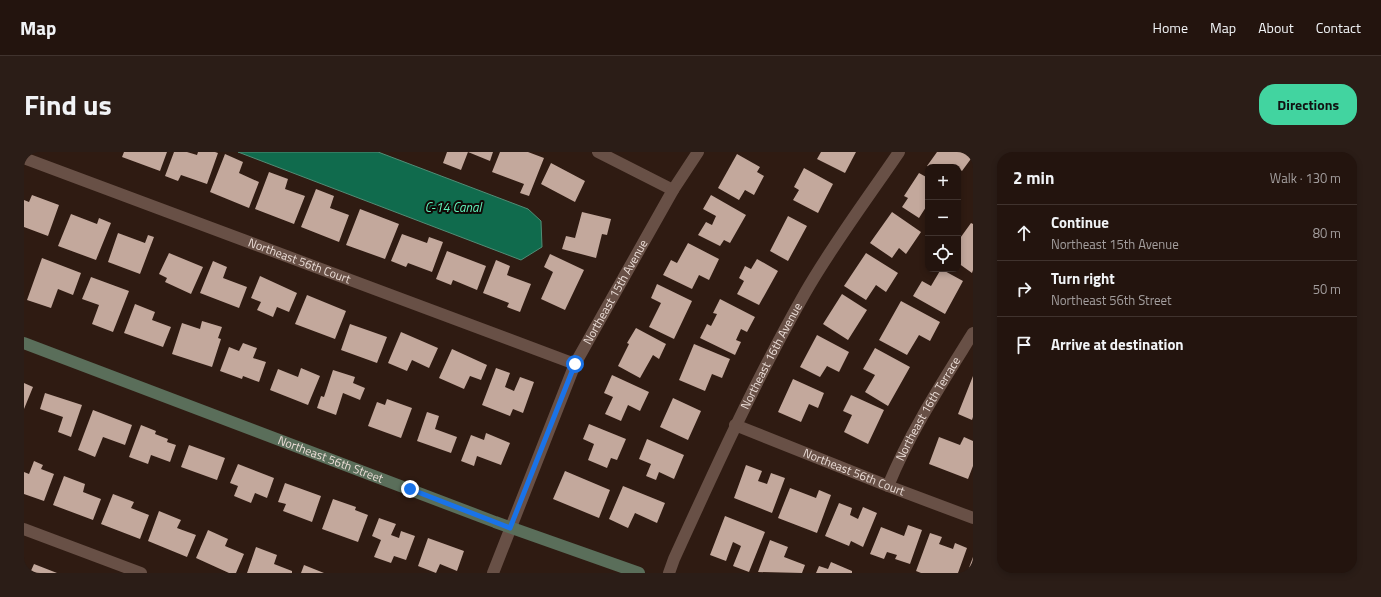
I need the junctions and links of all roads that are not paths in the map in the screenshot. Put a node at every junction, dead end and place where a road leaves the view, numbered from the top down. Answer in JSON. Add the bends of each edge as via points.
{"nodes":[{"id":1,"x":598,"y":152,"type":"edge"},
{"id":2,"x":698,"y":152,"type":"edge"},
{"id":3,"x":899,"y":152,"type":"edge"},
{"id":4,"x":24,"y":158,"type":"edge"},
{"id":5,"x":673,"y":190,"type":"junction"},
{"id":6,"x":972,"y":338,"type":"edge"},
{"id":7,"x":24,"y":344,"type":"edge"},
{"id":8,"x":575,"y":364,"type":"junction"},
{"id":9,"x":735,"y":425,"type":"junction"},
{"id":10,"x":888,"y":486,"type":"junction"},
{"id":11,"x":973,"y":518,"type":"edge"},
{"id":12,"x":510,"y":528,"type":"junction"},
{"id":13,"x":24,"y":529,"type":"edge"},
{"id":14,"x":141,"y":573,"type":"edge"},
{"id":15,"x":493,"y":573,"type":"edge"},
{"id":16,"x":639,"y":573,"type":"edge"},
{"id":17,"x":669,"y":573,"type":"edge"}],
"edges":[{"from":1,"to":5,"type":"street"},
{"from":2,"to":5,"type":"street","name":"Northeast 15th Avenue"},
{"from":3,"to":9,"type":"street","name":"Northeast 16th Avenue","via":[[805,293]]},
{"from":4,"to":8,"type":"street","name":"Northeast 56th Court"},
{"from":5,"to":8,"type":"street","name":"Northeast 15th Avenue"},
{"from":6,"to":10,"type":"street","name":"Northeast 16th Terrace","via":[[924,413]]},
{"from":7,"to":12,"type":"street","name":"Northeast 56th Street"},
{"from":8,"to":12,"type":"street","name":"Northeast 15th Avenue"},
{"from":9,"to":10,"type":"street","name":"Northeast 56th Court"},
{"from":9,"to":17,"type":"street","name":"Northeast 16th Avenue"},
{"from":10,"to":11,"type":"street","name":"Northeast 56th Court"},
{"from":12,"to":15,"type":"street","name":"Northeast 15th Avenue"},
{"from":12,"to":16,"type":"street","name":"Northeast 56th Street"},
{"from":13,"to":14,"type":"street"}]}
